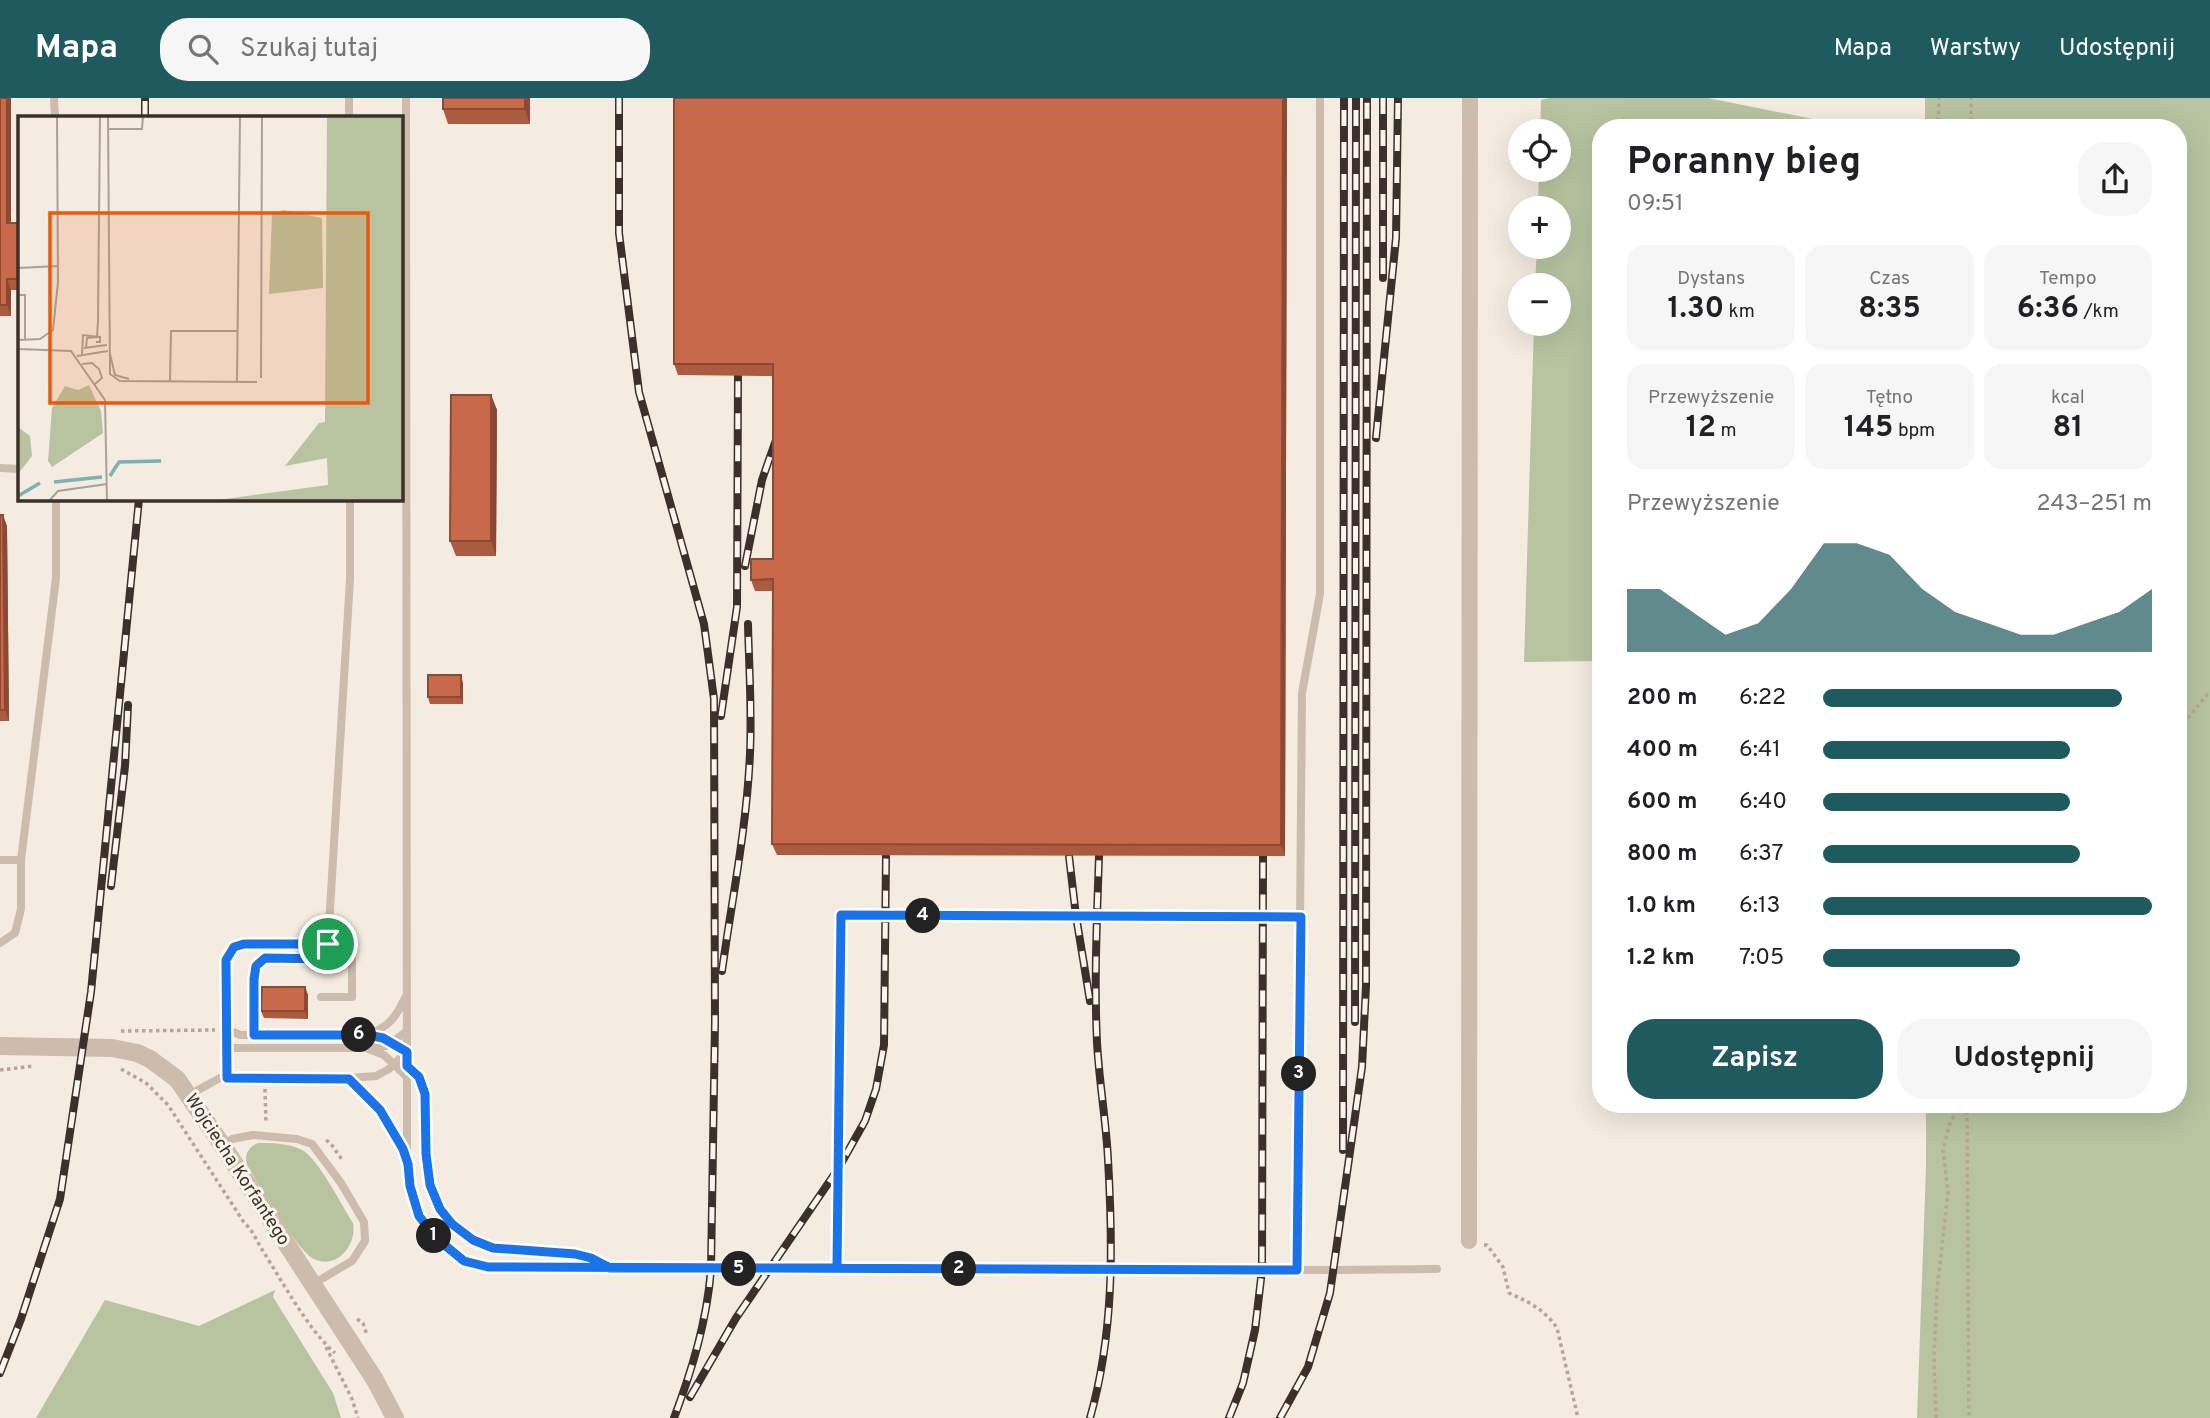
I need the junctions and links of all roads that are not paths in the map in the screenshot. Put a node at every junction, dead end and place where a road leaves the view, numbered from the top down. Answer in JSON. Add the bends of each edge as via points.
{"nodes":[{"id":1,"x":54,"y":98,"type":"edge"},
{"id":2,"x":349,"y":98,"type":"edge"},
{"id":3,"x":406,"y":98,"type":"edge"},
{"id":4,"x":1320,"y":98,"type":"edge"},
{"id":5,"x":1470,"y":98,"type":"edge"},
{"id":6,"x":55,"y":116,"type":"edge"},
{"id":7,"x":349,"y":116,"type":"edge"},
{"id":8,"x":0,"y":468,"type":"edge"},
{"id":9,"x":18,"y":469,"type":"edge"},
{"id":10,"x":56,"y":500,"type":"edge"},
{"id":11,"x":350,"y":500,"type":"edge"},
{"id":12,"x":0,"y":860,"type":"edge"},
{"id":13,"x":21,"y":860,"type":"junction"},
{"id":14,"x":1301,"y":917,"type":"junction"},
{"id":15,"x":0,"y":943,"type":"edge"},
{"id":16,"x":328,"y":944,"type":"junction"},
{"id":17,"x":406,"y":995,"type":"junction"},
{"id":18,"x":321,"y":997,"type":"dead end"},
{"id":19,"x":227,"y":1030,"type":"junction"},
{"id":20,"x":406,"y":1032,"type":"junction"},
{"id":21,"x":254,"y":1035,"type":"junction"},
{"id":22,"x":368,"y":1035,"type":"junction"},
{"id":23,"x":391,"y":1042,"type":"junction"},
{"id":24,"x":0,"y":1046,"type":"edge"},
{"id":25,"x":226,"y":1048,"type":"junction"},
{"id":26,"x":366,"y":1048,"type":"junction"},
{"id":27,"x":407,"y":1052,"type":"junction"},
{"id":28,"x":394,"y":1064,"type":"junction"},
{"id":29,"x":407,"y":1066,"type":"junction"},
{"id":30,"x":407,"y":1076,"type":"junction"},
{"id":31,"x":227,"y":1078,"type":"junction"},
{"id":32,"x":349,"y":1079,"type":"junction"},
{"id":33,"x":189,"y":1094,"type":"junction"},
{"id":34,"x":223,"y":1146,"type":"junction"},
{"id":35,"x":408,"y":1164,"type":"junction"},
{"id":36,"x":1469,"y":1241,"type":"road end"},
{"id":37,"x":610,"y":1268,"type":"junction"},
{"id":38,"x":837,"y":1268,"type":"junction"},
{"id":39,"x":1437,"y":1269,"type":"dead end"},
{"id":40,"x":1297,"y":1270,"type":"junction"},
{"id":41,"x":313,"y":1284,"type":"junction"},
{"id":42,"x":395,"y":1418,"type":"edge"}],
"edges":[{"from":1,"to":6,"type":"lane"},
{"from":2,"to":7,"type":"lane"},
{"from":3,"to":17,"type":"lane"},
{"from":4,"to":14,"type":"lane","via":[[1320,594],[1302,693]]},
{"from":5,"to":36,"type":"street"},
{"from":8,"to":9,"type":"lane"},
{"from":10,"to":13,"type":"lane","via":[[56,578]]},
{"from":11,"to":16,"type":"lane","via":[[350,579]]},
{"from":12,"to":13,"type":"lane"},
{"from":13,"to":15,"type":"lane","via":[[21,909],[15,933]]},
{"from":14,"to":38,"type":"lane","via":[[841,915]]},
{"from":14,"to":40,"type":"lane"},
{"from":16,"to":18,"type":"lane","via":[[352,958],[352,997]]},
{"from":16,"to":19,"type":"lane","via":[[234,947],[226,960]]},
{"from":16,"to":21,"type":"lane","via":[[327,959],[265,958],[256,966]]},
{"from":17,"to":20,"type":"lane"},
{"from":17,"to":22,"type":"lane","via":[[385,1027]]},
{"from":19,"to":21,"type":"lane"},
{"from":19,"to":25,"type":"lane"},
{"from":20,"to":23,"type":"lane"},
{"from":20,"to":27,"type":"lane"},
{"from":21,"to":22,"type":"lane"},
{"from":22,"to":23,"type":"lane"},
{"from":23,"to":26,"type":"lane"},
{"from":23,"to":27,"type":"lane"},
{"from":24,"to":33,"type":"street","name":"Wojciecha Korfantego","via":[[111,1048],[137,1053],[162,1066]]},
{"from":25,"to":26,"type":"lane"},
{"from":25,"to":31,"type":"lane"},
{"from":26,"to":28,"type":"lane"},
{"from":27,"to":28,"type":"lane"},
{"from":27,"to":29,"type":"lane"},
{"from":28,"to":30,"type":"lane"},
{"from":28,"to":32,"type":"lane","via":[[376,1076]]},
{"from":29,"to":30,"type":"lane"},
{"from":29,"to":37,"type":"lane","via":[[419,1077],[425,1094],[430,1185],[452,1224],[493,1248],[575,1254]]},
{"from":30,"to":35,"type":"lane"},
{"from":31,"to":32,"type":"lane"},
{"from":31,"to":33,"type":"lane"},
{"from":32,"to":35,"type":"lane","via":[[380,1110]]},
{"from":33,"to":34,"type":"street","name":"Wojciecha Korfantego"},
{"from":34,"to":41,"type":"street","name":"Wojciecha Korfantego"},
{"from":34,"to":41,"type":"lane","via":[[253,1135],[297,1139],[312,1144],[341,1183],[364,1222],[365,1241],[352,1261]]},
{"from":35,"to":37,"type":"lane","via":[[419,1216],[436,1238],[464,1261],[488,1267]]},
{"from":37,"to":38,"type":"lane"},
{"from":38,"to":40,"type":"lane"},
{"from":39,"to":40,"type":"lane"},
{"from":41,"to":42,"type":"street","name":"Wojciecha Korfantego","via":[[384,1393]]}]}
